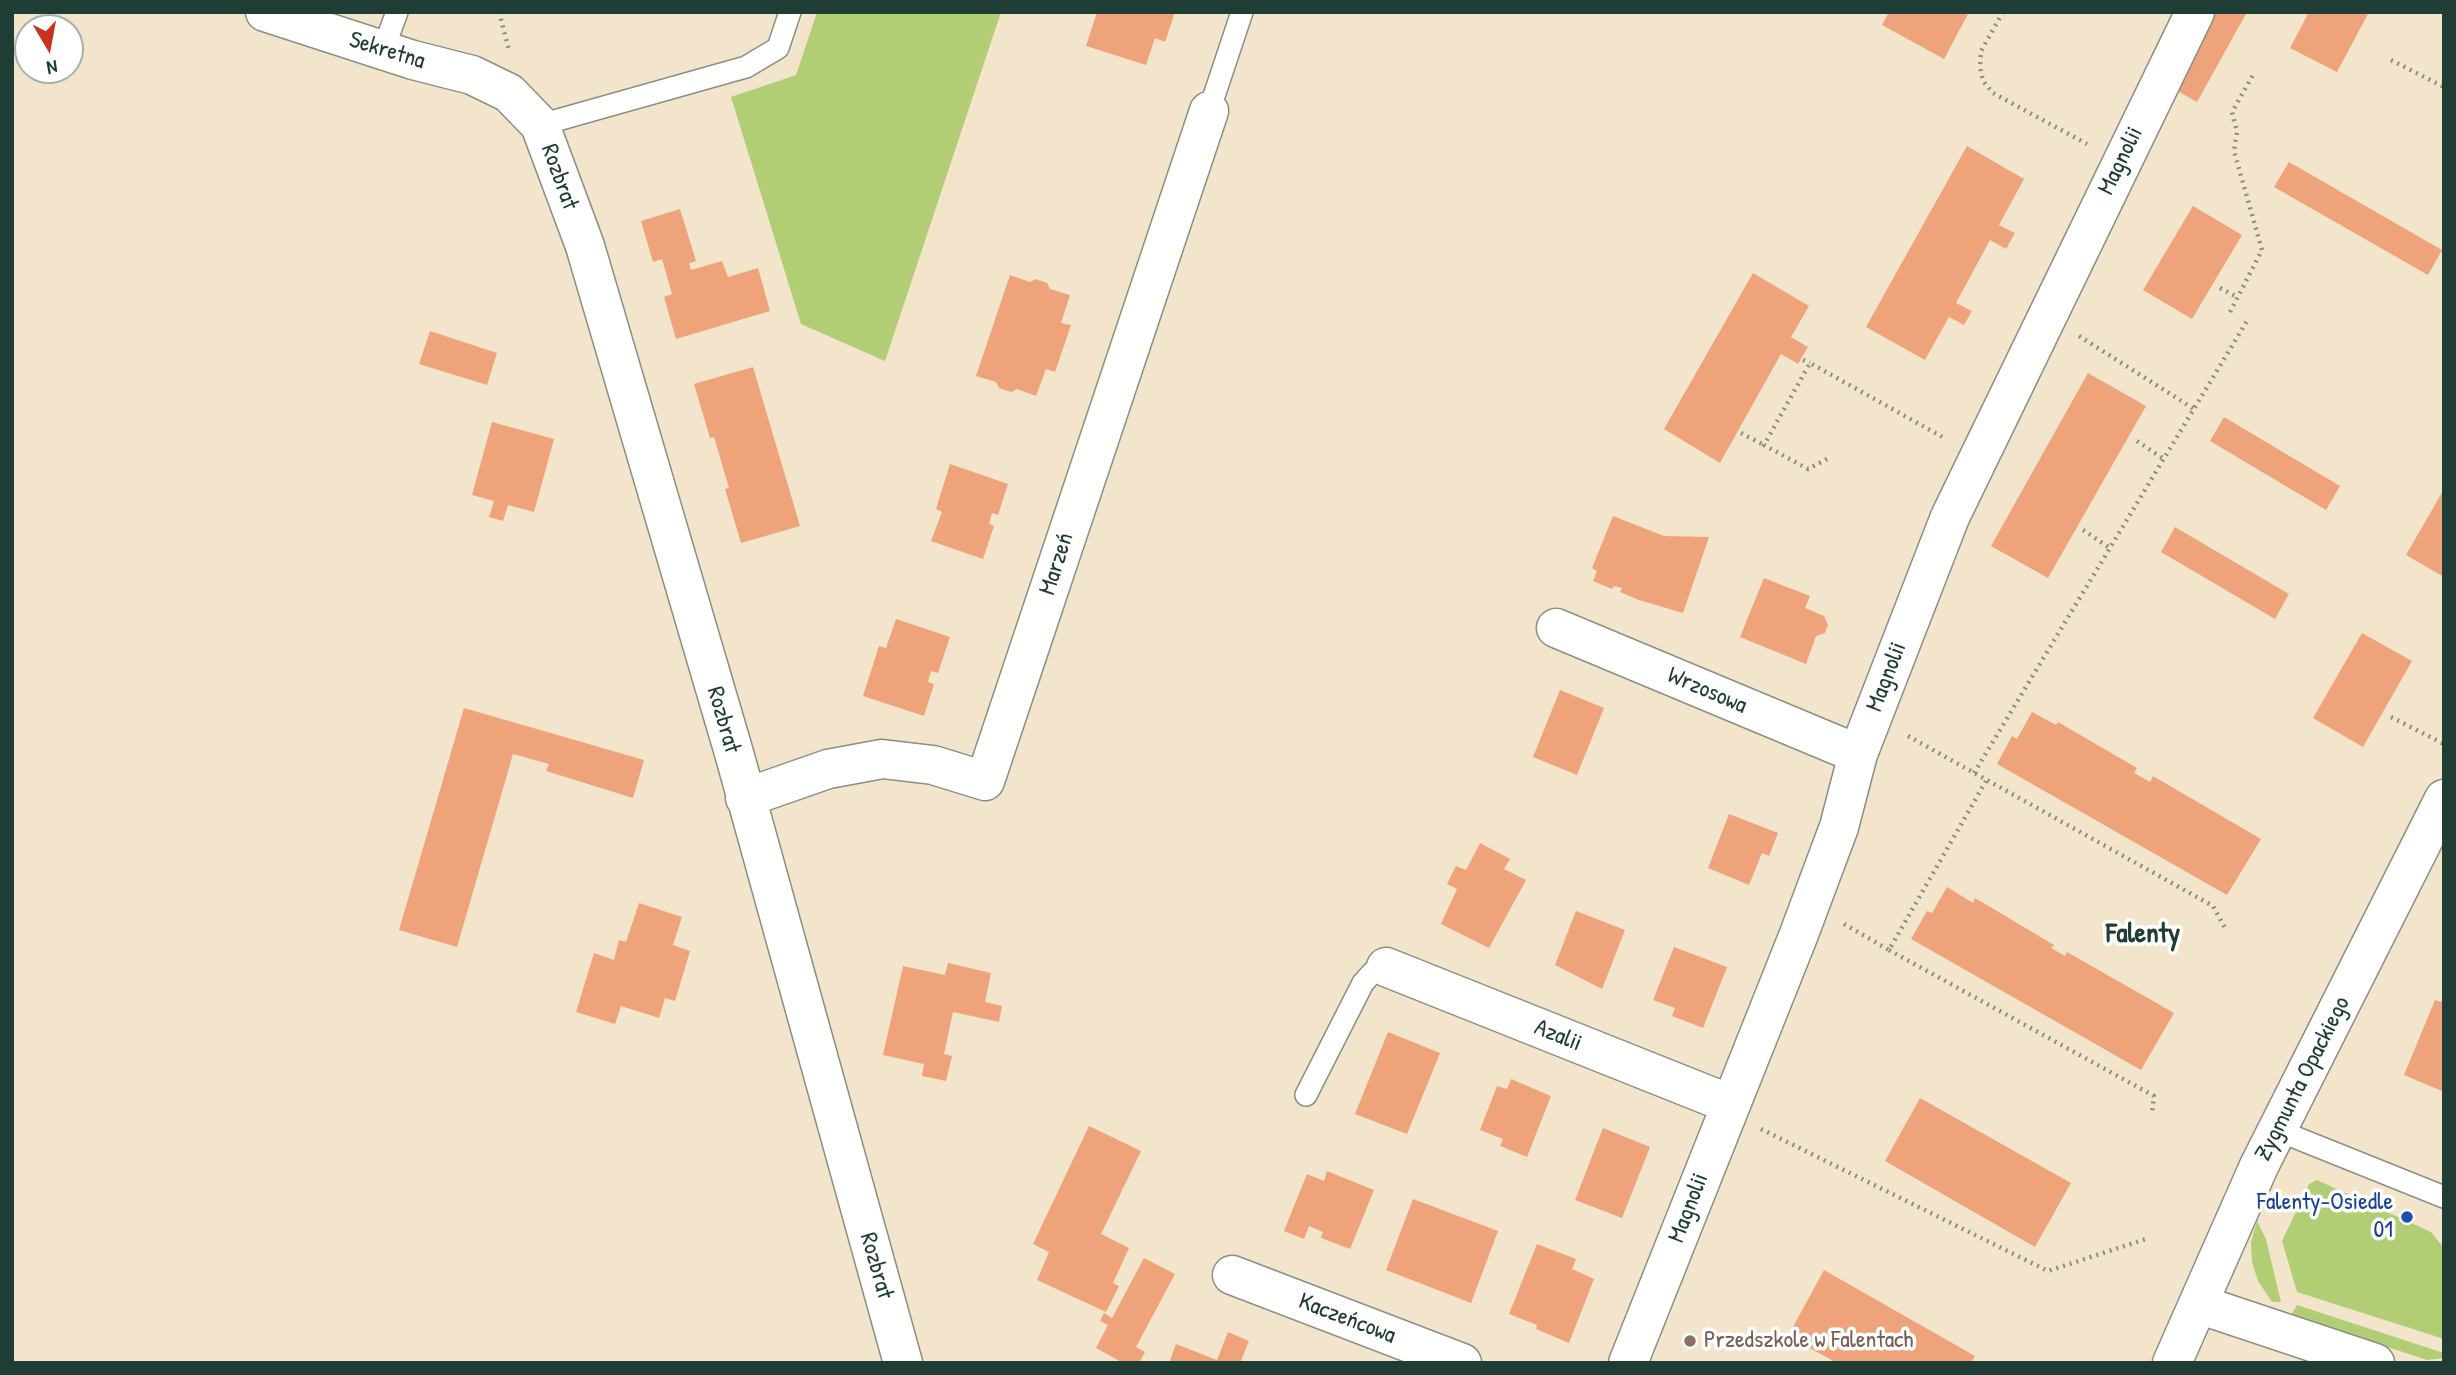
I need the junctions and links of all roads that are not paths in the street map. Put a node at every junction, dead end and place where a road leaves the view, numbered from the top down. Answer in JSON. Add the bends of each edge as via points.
{"nodes":[{"id":1,"x":265,"y":12,"type":"edge"},
{"id":2,"x":397,"y":12,"type":"edge"},
{"id":3,"x":790,"y":12,"type":"edge"},
{"id":4,"x":1242,"y":12,"type":"edge"},
{"id":5,"x":2195,"y":12,"type":"edge"},
{"id":6,"x":383,"y":50,"type":"junction"},
{"id":7,"x":509,"y":93,"type":"joint"},
{"id":8,"x":1209,"y":111,"type":"joint"},
{"id":9,"x":540,"y":125,"type":"junction"},
{"id":10,"x":1556,"y":628,"type":"dead end"},
{"id":11,"x":1858,"y":754,"type":"junction"},
{"id":12,"x":745,"y":799,"type":"junction"},
{"id":13,"x":2444,"y":799,"type":"edge"},
{"id":14,"x":1386,"y":967,"type":"joint"},
{"id":15,"x":1306,"y":1095,"type":"dead end"},
{"id":16,"x":1728,"y":1108,"type":"junction"},
{"id":17,"x":2277,"y":1130,"type":"junction"},
{"id":18,"x":2444,"y":1197,"type":"edge"},
{"id":19,"x":1232,"y":1275,"type":"dead end"},
{"id":20,"x":2198,"y":1304,"type":"junction"},
{"id":21,"x":903,"y":1363,"type":"edge"},
{"id":22,"x":1462,"y":1363,"type":"edge"},
{"id":23,"x":1628,"y":1363,"type":"edge"},
{"id":24,"x":2172,"y":1363,"type":"edge"},
{"id":25,"x":2375,"y":1363,"type":"edge"}],
"edges":[{"from":1,"to":6,"type":"street","name":"Sekretna"},
{"from":2,"to":6,"type":"lane"},
{"from":3,"to":9,"type":"lane","via":[[778,48],[746,66]]},
{"from":4,"to":8,"type":"lane"},
{"from":5,"to":11,"type":"street","name":"Magnolii","via":[[1977,457],[1926,573]]},
{"from":6,"to":7,"type":"street","name":"Sekretna","via":[[472,75]]},
{"from":7,"to":9,"type":"street","name":"Rozbrat"},
{"from":8,"to":12,"type":"street","name":"Marzeń","via":[[985,780],[933,765],[881,759],[828,769]]},
{"from":9,"to":12,"type":"street","name":"Rozbrat","via":[[585,246]]},
{"from":10,"to":11,"type":"street","name":"Wrzosowa"},
{"from":11,"to":16,"type":"street","name":"Magnolii","via":[[1839,827]]},
{"from":12,"to":21,"type":"street","name":"Rozbrat"},
{"from":13,"to":17,"type":"street","name":"Zygmunta Opackiego"},
{"from":14,"to":15,"type":"lane","via":[[1363,983]]},
{"from":14,"to":16,"type":"street","name":"Azalii"},
{"from":16,"to":23,"type":"street","name":"Magnolii"},
{"from":17,"to":18,"type":"lane"},
{"from":17,"to":20,"type":"street","name":"Zygmunta Opackiego"},
{"from":19,"to":22,"type":"street","name":"Kaczeńcowa"},
{"from":20,"to":24,"type":"street","name":"Zygmunta Opackiego"},
{"from":20,"to":25,"type":"street"}]}
